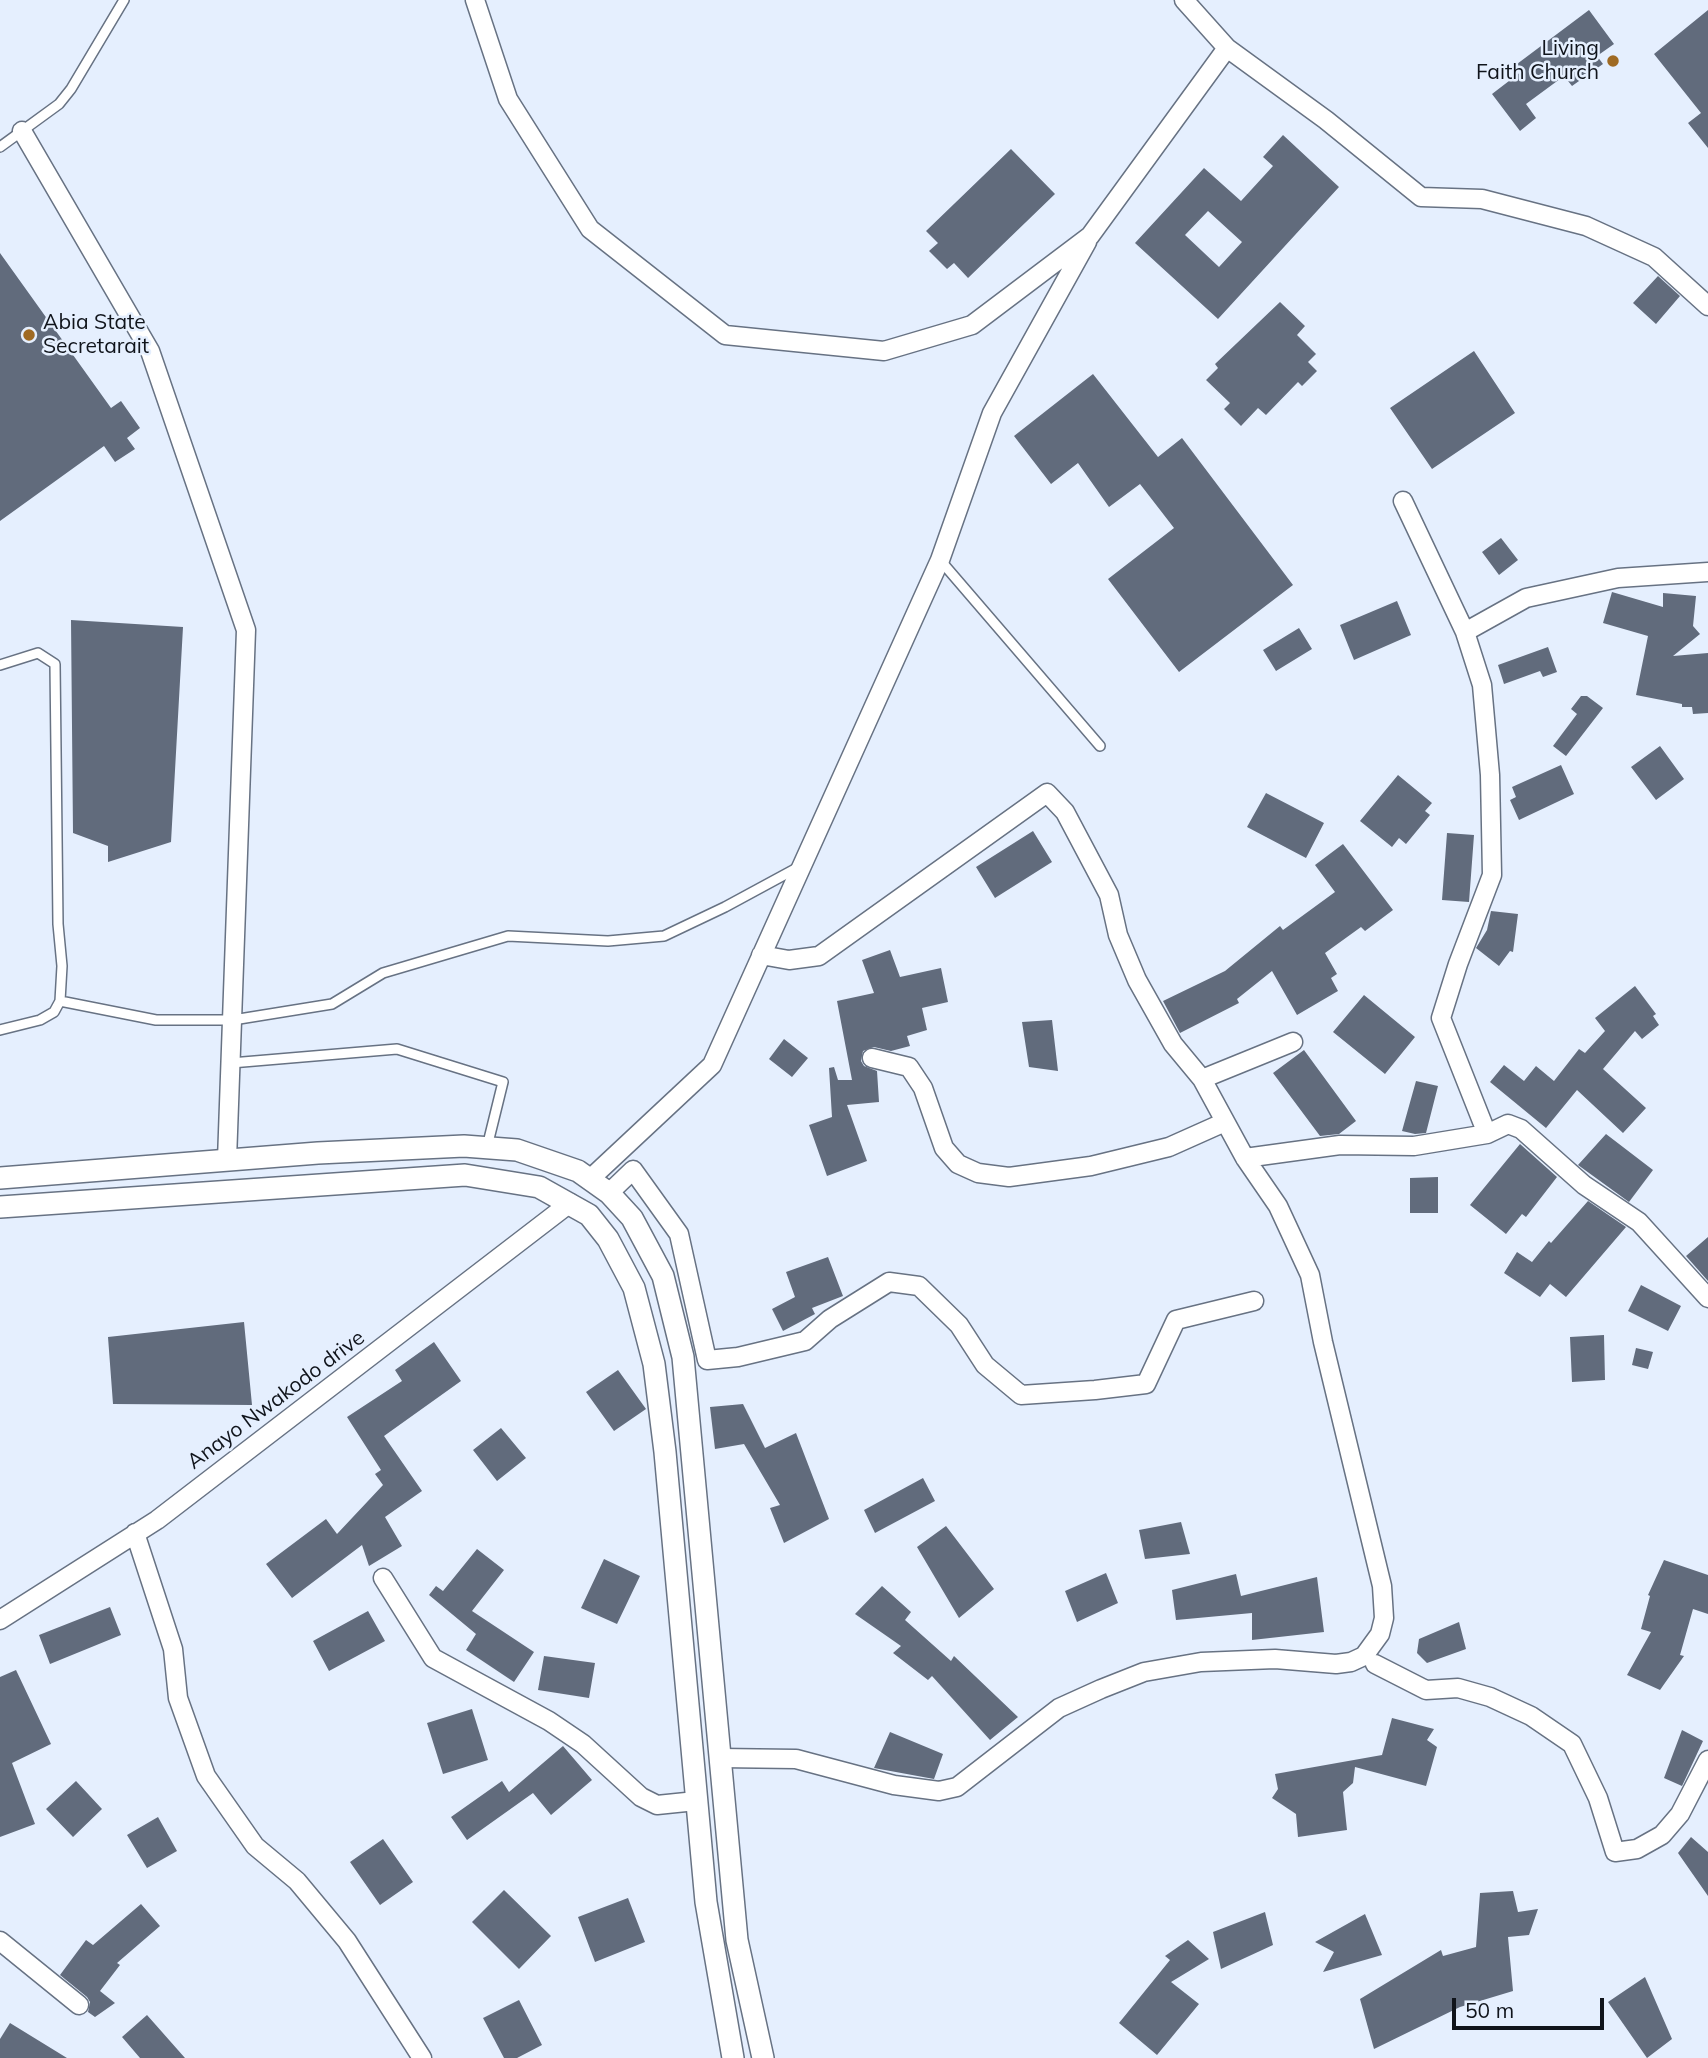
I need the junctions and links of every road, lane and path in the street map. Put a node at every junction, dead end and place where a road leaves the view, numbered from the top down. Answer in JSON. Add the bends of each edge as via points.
{"nodes":[{"id":1,"x":124,"y":0,"type":"edge"},
{"id":2,"x":475,"y":0,"type":"edge"},
{"id":3,"x":1184,"y":0,"type":"edge"},
{"id":4,"x":1227,"y":48,"type":"junction"},
{"id":5,"x":22,"y":131,"type":"junction"},
{"id":6,"x":0,"y":147,"type":"edge"},
{"id":7,"x":1090,"y":236,"type":"junction"},
{"id":8,"x":1708,"y":306,"type":"edge"},
{"id":9,"x":1403,"y":502,"type":"dead end"},
{"id":10,"x":940,"y":560,"type":"junction"},
{"id":11,"x":1708,"y":572,"type":"edge"},
{"id":12,"x":1465,"y":632,"type":"junction"},
{"id":13,"x":0,"y":665,"type":"edge"},
{"id":14,"x":1100,"y":746,"type":"dead end"},
{"id":15,"x":802,"y":866,"type":"junction"},
{"id":16,"x":761,"y":955,"type":"junction"},
{"id":17,"x":60,"y":1002,"type":"junction"},
{"id":18,"x":233,"y":1020,"type":"junction"},
{"id":19,"x":0,"y":1030,"type":"edge"},
{"id":20,"x":1293,"y":1042,"type":"dead end"},
{"id":21,"x":872,"y":1058,"type":"dead end"},
{"id":22,"x":231,"y":1063,"type":"junction"},
{"id":23,"x":1202,"y":1080,"type":"junction"},
{"id":24,"x":1225,"y":1122,"type":"junction"},
{"id":25,"x":1487,"y":1133,"type":"junction"},
{"id":26,"x":487,"y":1148,"type":"junction"},
{"id":27,"x":1245,"y":1158,"type":"junction"},
{"id":28,"x":227,"y":1160,"type":"junction"},
{"id":29,"x":0,"y":1178,"type":"edge"},
{"id":30,"x":590,"y":1179,"type":"junction"},
{"id":31,"x":609,"y":1192,"type":"junction"},
{"id":32,"x":570,"y":1203,"type":"junction"},
{"id":33,"x":0,"y":1207,"type":"edge"},
{"id":34,"x":1708,"y":1298,"type":"edge"},
{"id":35,"x":1254,"y":1301,"type":"dead end"},
{"id":36,"x":135,"y":1533,"type":"junction"},
{"id":37,"x":383,"y":1578,"type":"dead end"},
{"id":38,"x":0,"y":1620,"type":"edge"},
{"id":39,"x":1376,"y":1664,"type":"dead end"},
{"id":40,"x":720,"y":1758,"type":"junction"},
{"id":41,"x":1708,"y":1759,"type":"edge"},
{"id":42,"x":696,"y":1801,"type":"junction"},
{"id":43,"x":0,"y":1941,"type":"edge"},
{"id":44,"x":79,"y":2006,"type":"dead end"},
{"id":45,"x":422,"y":2058,"type":"edge"},
{"id":46,"x":733,"y":2058,"type":"edge"},
{"id":47,"x":763,"y":2058,"type":"edge"}],
"edges":[{"from":1,"to":5,"type":"lane","via":[[71,89],[59,104]]},
{"from":2,"to":7,"type":"street","via":[[508,99],[590,229],[725,335],[884,351],[972,326]]},
{"from":3,"to":4,"type":"street"},
{"from":4,"to":7,"type":"street"},
{"from":4,"to":8,"type":"street","via":[[1421,197],[1482,199],[1586,226],[1654,257]]},
{"from":5,"to":6,"type":"lane"},
{"from":5,"to":18,"type":"street","via":[[150,351],[246,630]]},
{"from":7,"to":10,"type":"street","via":[[992,414]]},
{"from":9,"to":12,"type":"street"},
{"from":10,"to":14,"type":"lane"},
{"from":10,"to":15,"type":"street"},
{"from":11,"to":12,"type":"street","via":[[1618,578],[1526,598]]},
{"from":12,"to":25,"type":"street","via":[[1482,685],[1492,875],[1441,1017]]},
{"from":13,"to":17,"type":"lane","via":[[38,653],[55,664]]},
{"from":15,"to":16,"type":"street"},
{"from":15,"to":18,"type":"lane","via":[[664,936],[608,941],[508,936],[383,973],[332,1004]]},
{"from":16,"to":23,"type":"street","via":[[789,960],[819,956],[1047,793],[1065,812],[1095,864],[1137,980],[1173,1044]]},
{"from":16,"to":30,"type":"street","via":[[712,1065]]},
{"from":17,"to":18,"type":"lane","via":[[156,1020]]},
{"from":17,"to":19,"type":"lane","via":[[40,1020]]},
{"from":18,"to":22,"type":"street"},
{"from":20,"to":23,"type":"street"},
{"from":21,"to":24,"type":"street","via":[[909,1067],[923,1088],[944,1149],[958,1164],[978,1173],[1009,1177],[1091,1166],[1170,1147]]},
{"from":22,"to":26,"type":"lane","via":[[397,1049],[503,1082]]},
{"from":22,"to":28,"type":"street"},
{"from":23,"to":24,"type":"street"},
{"from":24,"to":27,"type":"street"},
{"from":25,"to":27,"type":"street","via":[[1414,1146],[1340,1145]]},
{"from":25,"to":34,"type":"street","via":[[1508,1124],[1521,1129],[1584,1185],[1639,1222]]},
{"from":26,"to":28,"type":"street"},
{"from":26,"to":30,"type":"street","via":[[517,1150]]},
{"from":27,"to":40,"type":"street","via":[[1278,1206],[1310,1275],[1382,1586],[1382,1626],[1364,1656],[1336,1664],[1275,1659],[1201,1662],[1144,1672],[1059,1708],[974,1776],[939,1791],[894,1785],[796,1759]]},
{"from":28,"to":29,"type":"street"},
{"from":30,"to":31,"type":"street"},
{"from":31,"to":35,"type":"street","via":[[633,1170],[678,1234],[707,1360],[805,1341],[830,1319],[890,1282],[919,1286],[959,1325],[985,1364],[1021,1395],[1095,1390],[1146,1384],[1176,1320]]},
{"from":31,"to":40,"type":"street","via":[[632,1218],[663,1276],[683,1357]]},
{"from":32,"to":33,"type":"street","via":[[539,1187],[465,1175]]},
{"from":32,"to":36,"type":"street","name":"Anayo Nwakodo drive"},
{"from":32,"to":42,"type":"street","via":[[589,1215],[608,1239],[634,1288],[654,1364],[666,1452]]},
{"from":36,"to":38,"type":"street","name":"Anayo Nwakodo drive"},
{"from":36,"to":45,"type":"street","via":[[173,1649],[178,1699],[206,1776],[255,1846],[297,1881],[347,1941]]},
{"from":37,"to":42,"type":"street","via":[[433,1658],[549,1721],[641,1797],[657,1805]]},
{"from":39,"to":41,"type":"street","via":[[1426,1690],[1458,1688],[1490,1697],[1531,1716],[1572,1744],[1598,1798],[1615,1852],[1637,1849],[1662,1835],[1680,1814]]},
{"from":40,"to":47,"type":"street","via":[[737,1940]]},
{"from":42,"to":46,"type":"street","via":[[706,1902]]},
{"from":43,"to":44,"type":"street"}]}
